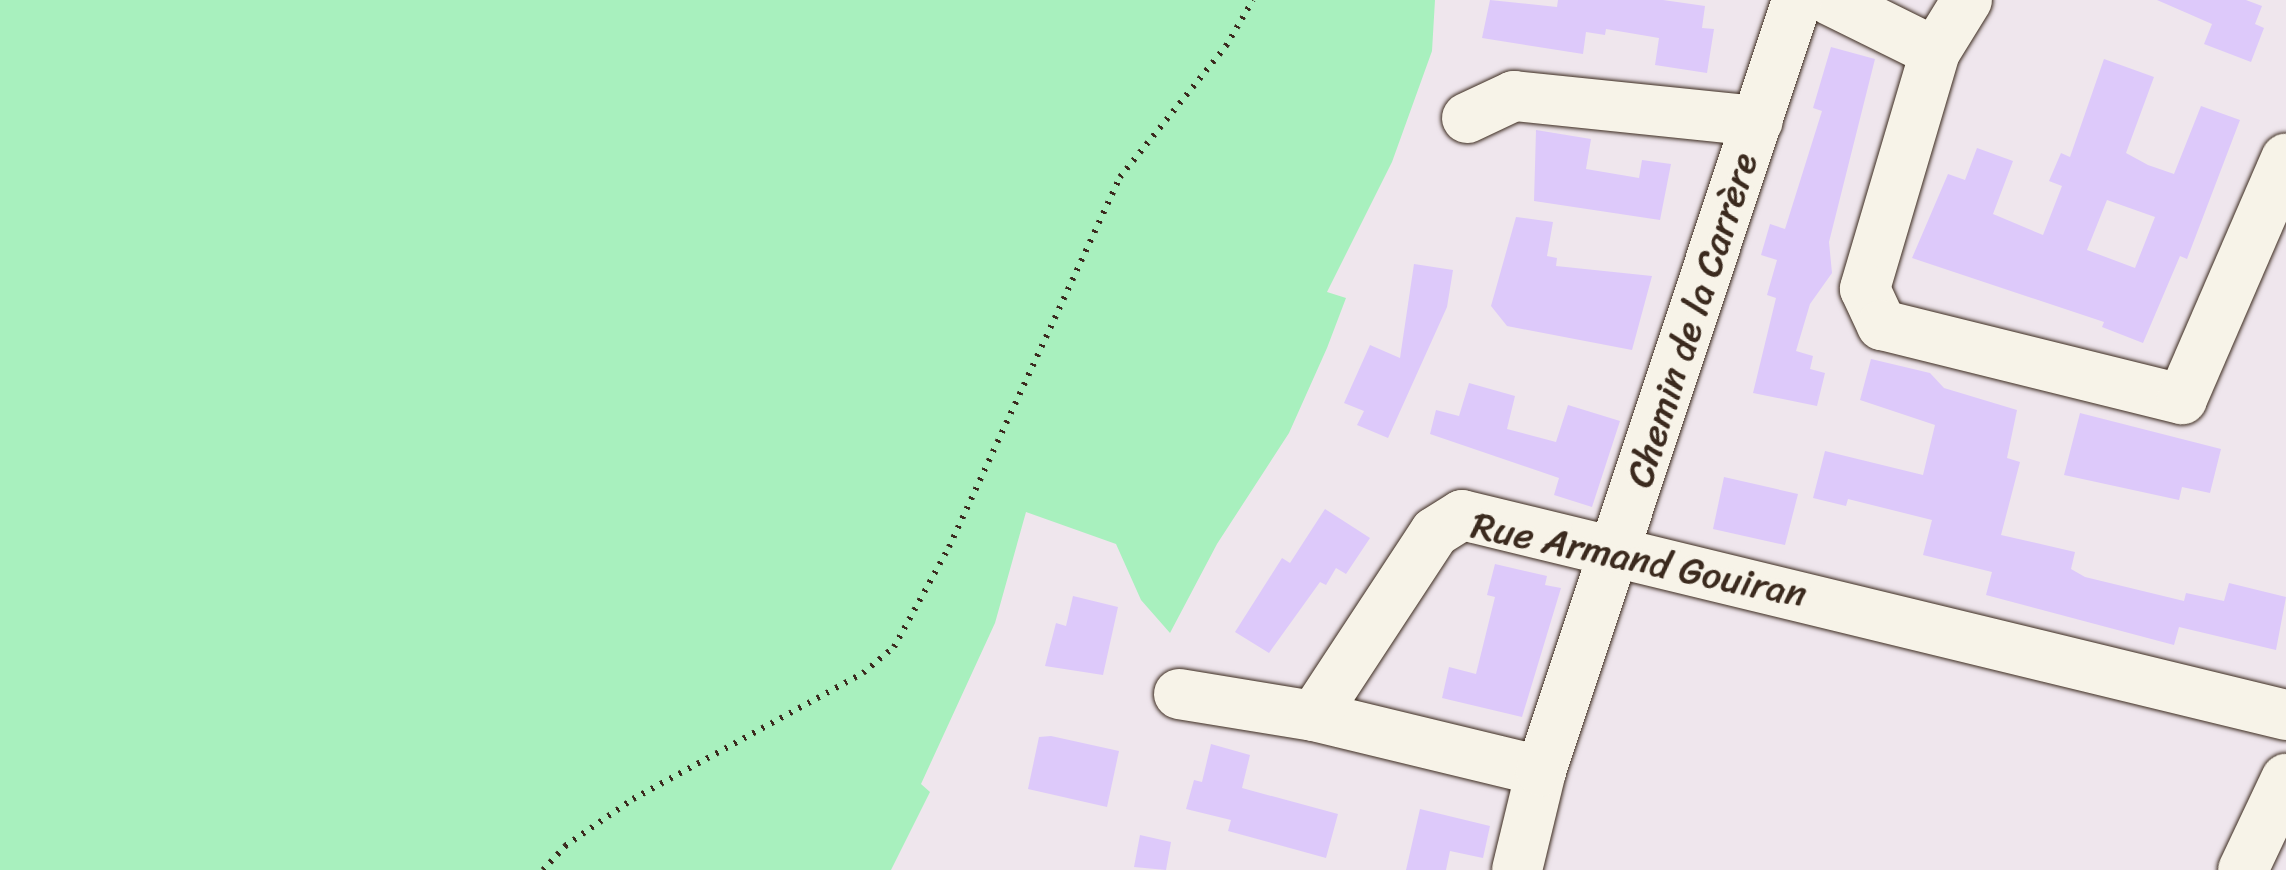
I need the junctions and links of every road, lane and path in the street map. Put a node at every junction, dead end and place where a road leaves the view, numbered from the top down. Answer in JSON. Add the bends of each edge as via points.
{"nodes":[{"id":1,"x":1253,"y":0,"type":"edge"},
{"id":2,"x":1797,"y":0,"type":"edge"},
{"id":3,"x":1830,"y":0,"type":"edge"},
{"id":4,"x":1966,"y":0,"type":"edge"},
{"id":5,"x":1935,"y":52,"type":"junction"},
{"id":6,"x":1467,"y":118,"type":"dead end"},
{"id":7,"x":1758,"y":121,"type":"junction"},
{"id":8,"x":2286,"y":158,"type":"edge"},
{"id":9,"x":1616,"y":550,"type":"junction"},
{"id":10,"x":1179,"y":694,"type":"dead end"},
{"id":11,"x":2286,"y":715,"type":"edge"},
{"id":12,"x":1314,"y":716,"type":"junction"},
{"id":13,"x":1541,"y":771,"type":"junction"},
{"id":14,"x":2286,"y":778,"type":"edge"},
{"id":15,"x":544,"y":870,"type":"edge"},
{"id":16,"x":1518,"y":870,"type":"edge"},
{"id":17,"x":2243,"y":870,"type":"edge"}],
"edges":[{"from":1,"to":15,"type":"path","via":[[1226,46],[1120,177],[949,548],[894,647],[864,673],[634,799],[565,846]]},
{"from":2,"to":7,"type":"street","name":"Chemin de la Carrère"},
{"from":3,"to":5,"type":"street"},
{"from":4,"to":5,"type":"street"},
{"from":5,"to":8,"type":"street","via":[[1865,289],[1882,325],[2182,399]]},
{"from":6,"to":7,"type":"street","via":[[1514,96]]},
{"from":7,"to":9,"type":"street","name":"Chemin de la Carrère"},
{"from":9,"to":11,"type":"street","name":"Rue Armand Gouiran"},
{"from":9,"to":12,"type":"street","name":"Rue Armand Gouiran","via":[[1462,516],[1435,532]]},
{"from":9,"to":13,"type":"street","name":"Chemin de la Carrère"},
{"from":10,"to":12,"type":"street"},
{"from":12,"to":13,"type":"street"},
{"from":13,"to":16,"type":"street","name":"Chemin de la Carrère"},
{"from":14,"to":17,"type":"street"}]}
